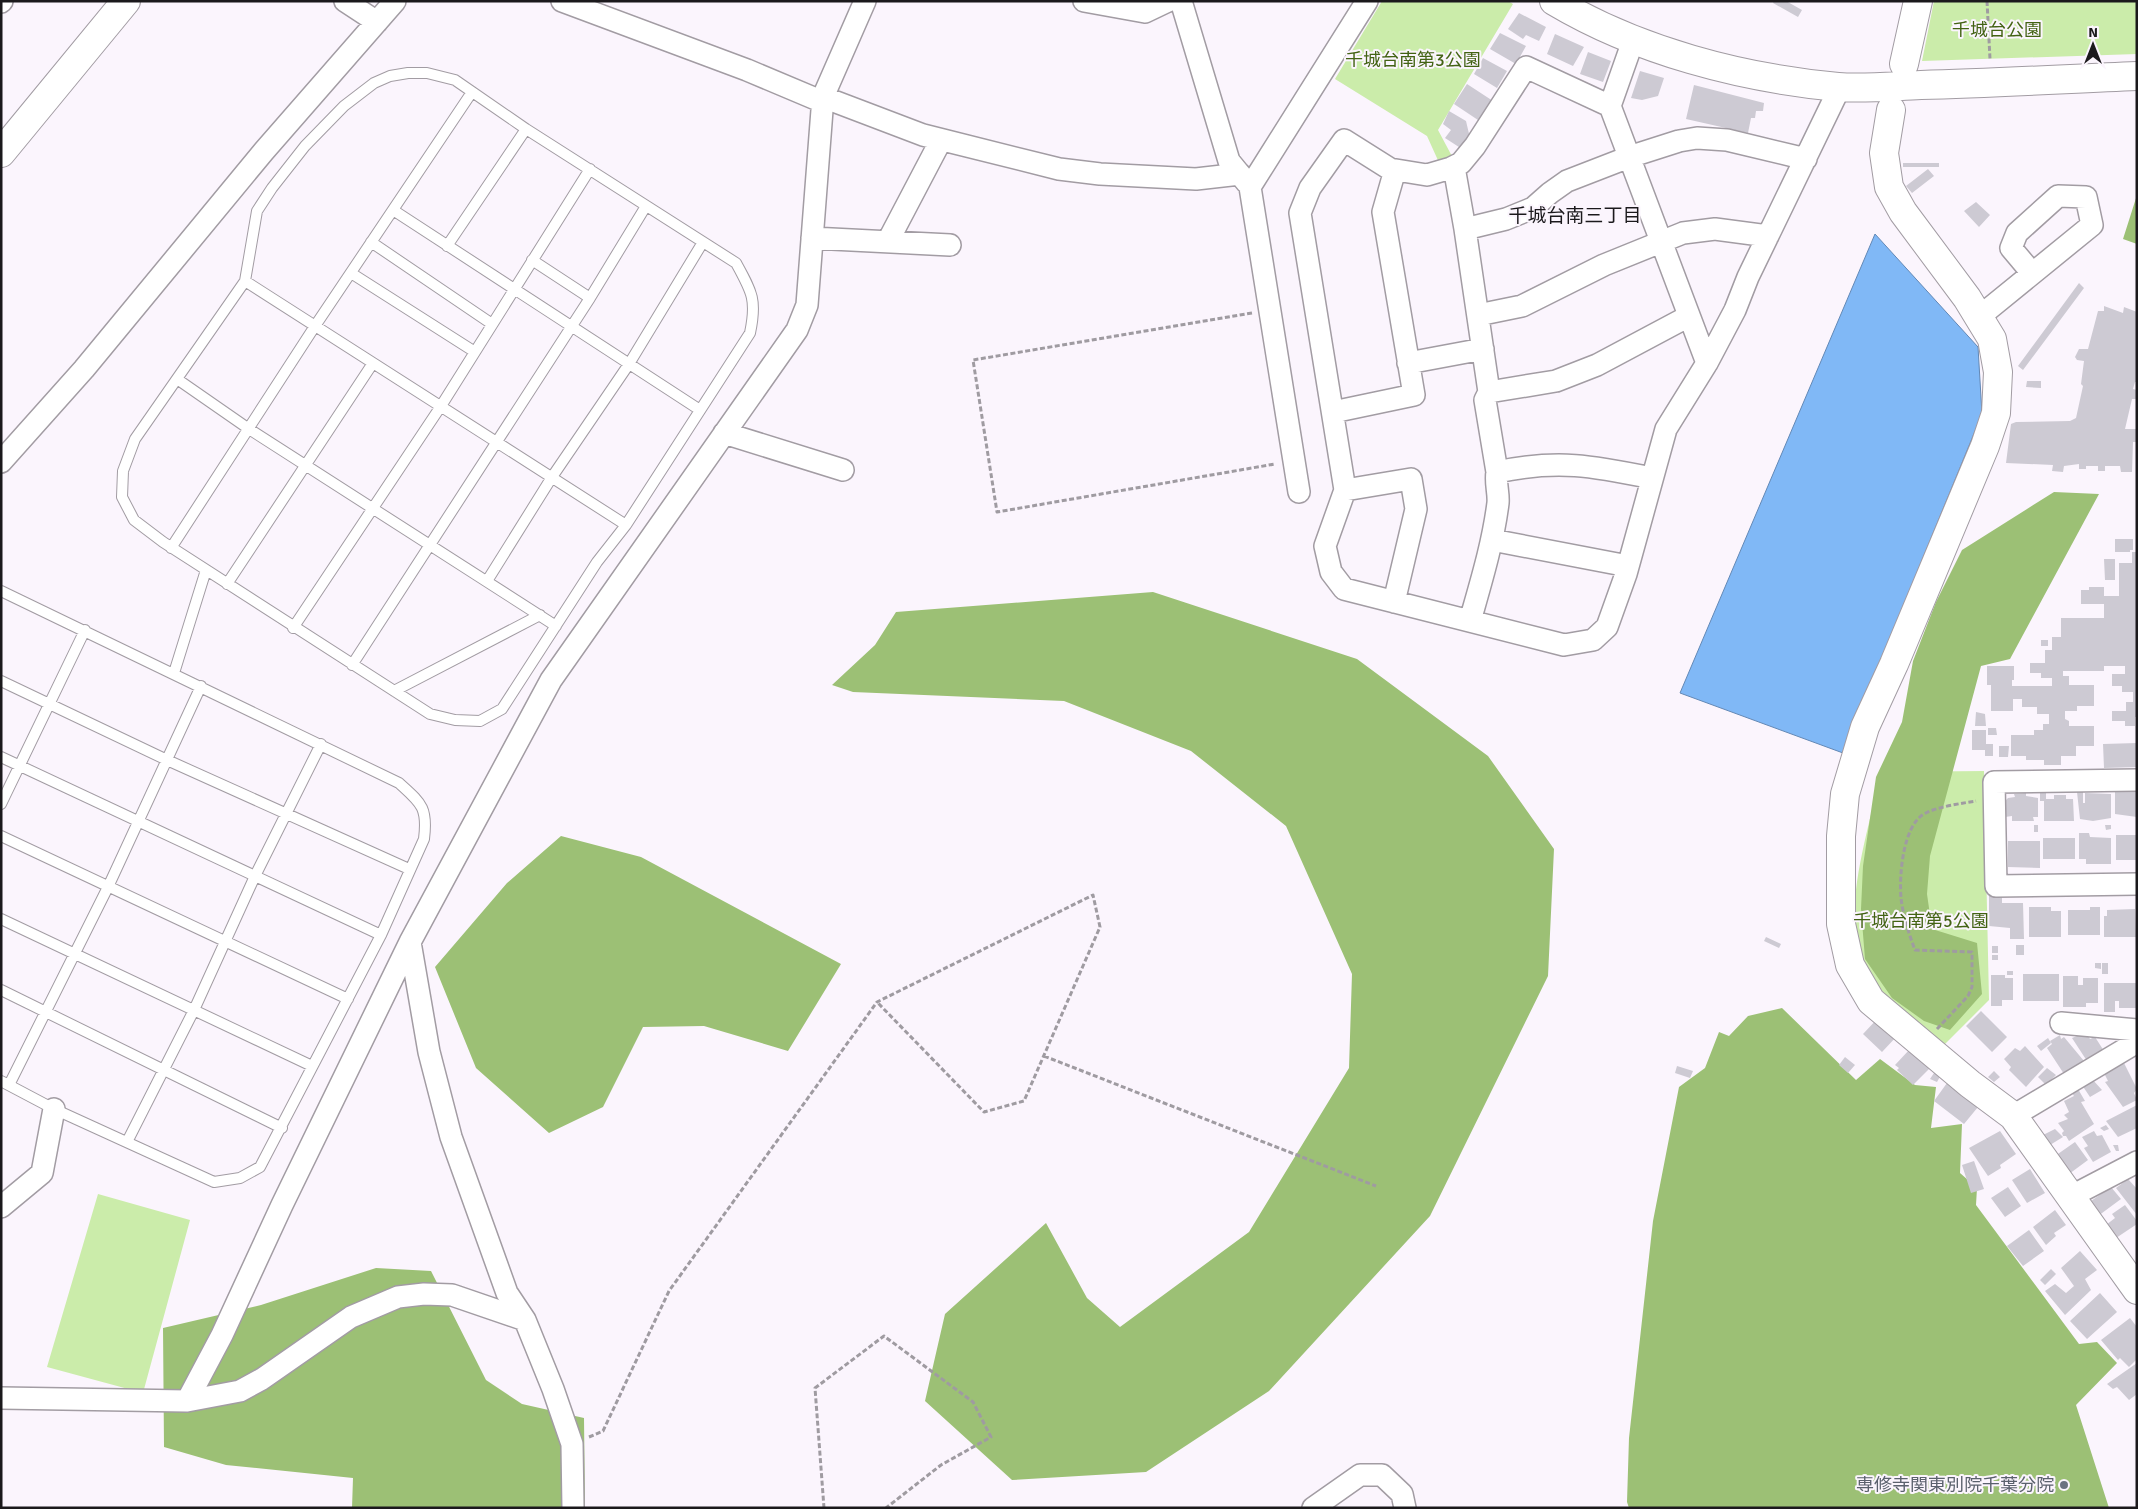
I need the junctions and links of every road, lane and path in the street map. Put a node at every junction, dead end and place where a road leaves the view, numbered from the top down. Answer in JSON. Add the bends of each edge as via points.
{"nodes":[{"id":1,"x":126,"y":1,"type":"edge"},
{"id":2,"x":345,"y":1,"type":"edge"},
{"id":3,"x":394,"y":1,"type":"edge"},
{"id":4,"x":562,"y":1,"type":"edge"},
{"id":5,"x":865,"y":1,"type":"edge"},
{"id":6,"x":1084,"y":1,"type":"edge"},
{"id":7,"x":1367,"y":1,"type":"edge"},
{"id":8,"x":1554,"y":1,"type":"edge"},
{"id":9,"x":1918,"y":1,"type":"edge"},
{"id":10,"x":1987,"y":1,"type":"edge"},
{"id":11,"x":1180,"y":3,"type":"edge"},
{"id":12,"x":1587,"y":10,"type":"edge"},
{"id":13,"x":377,"y":22,"type":"junction"},
{"id":14,"x":1634,"y":38,"type":"junction"},
{"id":15,"x":1990,"y":60,"type":"dead end"},
{"id":16,"x":1904,"y":64,"type":"dead end"},
{"id":17,"x":2137,"y":76,"type":"edge"},
{"id":18,"x":1840,"y":87,"type":"junction"},
{"id":19,"x":472,"y":92,"type":"junction"},
{"id":20,"x":823,"y":100,"type":"junction"},
{"id":21,"x":1610,"y":106,"type":"junction"},
{"id":22,"x":1891,"y":110,"type":"dead end"},
{"id":23,"x":526,"y":129,"type":"junction"},
{"id":24,"x":941,"y":140,"type":"junction"},
{"id":25,"x":1,"y":153,"type":"edge"},
{"id":26,"x":1629,"y":157,"type":"junction"},
{"id":27,"x":1806,"y":158,"type":"junction"},
{"id":28,"x":1454,"y":167,"type":"junction"},
{"id":29,"x":590,"y":169,"type":"junction"},
{"id":30,"x":1395,"y":170,"type":"junction"},
{"id":31,"x":1245,"y":181,"type":"junction"},
{"id":32,"x":646,"y":206,"type":"junction"},
{"id":33,"x":393,"y":210,"type":"junction"},
{"id":34,"x":1465,"y":229,"type":"junction"},
{"id":35,"x":1768,"y":236,"type":"junction"},
{"id":36,"x":812,"y":238,"type":"junction"},
{"id":37,"x":888,"y":241,"type":"junction"},
{"id":38,"x":371,"y":242,"type":"junction"},
{"id":39,"x":703,"y":242,"type":"junction"},
{"id":40,"x":1662,"y":243,"type":"junction"},
{"id":41,"x":950,"y":244,"type":"dead end"},
{"id":42,"x":447,"y":246,"type":"junction"},
{"id":43,"x":532,"y":260,"type":"junction"},
{"id":44,"x":351,"y":273,"type":"junction"},
{"id":45,"x":2032,"y":274,"type":"dead end"},
{"id":46,"x":245,"y":281,"type":"junction"},
{"id":47,"x":514,"y":290,"type":"junction"},
{"id":48,"x":590,"y":298,"type":"junction"},
{"id":49,"x":1270,"y":310,"type":"junction"},
{"id":50,"x":1478,"y":315,"type":"junction"},
{"id":51,"x":1689,"y":316,"type":"junction"},
{"id":52,"x":1979,"y":317,"type":"junction"},
{"id":53,"x":492,"y":324,"type":"junction"},
{"id":54,"x":315,"y":326,"type":"junction"},
{"id":55,"x":570,"y":327,"type":"junction"},
{"id":56,"x":1483,"y":349,"type":"junction"},
{"id":57,"x":475,"y":352,"type":"junction"},
{"id":58,"x":373,"y":363,"type":"junction"},
{"id":59,"x":1408,"y":363,"type":"junction"},
{"id":60,"x":1707,"y":363,"type":"junction"},
{"id":61,"x":629,"y":364,"type":"junction"},
{"id":62,"x":177,"y":379,"type":"junction"},
{"id":63,"x":1490,"y":392,"type":"junction"},
{"id":64,"x":441,"y":406,"type":"junction"},
{"id":65,"x":700,"y":410,"type":"junction"},
{"id":66,"x":1333,"y":412,"type":"junction"},
{"id":67,"x":248,"y":429,"type":"junction"},
{"id":68,"x":724,"y":433,"type":"junction"},
{"id":69,"x":496,"y":441,"type":"junction"},
{"id":70,"x":1294,"y":461,"type":"junction"},
{"id":71,"x":1,"y":462,"type":"edge"},
{"id":72,"x":305,"y":465,"type":"junction"},
{"id":73,"x":843,"y":470,"type":"dead end"},
{"id":74,"x":1497,"y":472,"type":"junction"},
{"id":75,"x":552,"y":477,"type":"junction"},
{"id":76,"x":1652,"y":478,"type":"junction"},
{"id":77,"x":1345,"y":490,"type":"junction"},
{"id":78,"x":1299,"y":492,"type":"dead end"},
{"id":79,"x":373,"y":508,"type":"junction"},
{"id":80,"x":626,"y":525,"type":"junction"},
{"id":81,"x":1492,"y":540,"type":"junction"},
{"id":82,"x":430,"y":544,"type":"junction"},
{"id":83,"x":171,"y":548,"type":"junction"},
{"id":84,"x":1628,"y":566,"type":"junction"},
{"id":85,"x":206,"y":570,"type":"junction"},
{"id":86,"x":488,"y":581,"type":"junction"},
{"id":87,"x":228,"y":584,"type":"junction"},
{"id":88,"x":1,"y":590,"type":"edge"},
{"id":89,"x":1394,"y":602,"type":"junction"},
{"id":90,"x":540,"y":615,"type":"junction"},
{"id":91,"x":1470,"y":621,"type":"junction"},
{"id":92,"x":556,"y":626,"type":"junction"},
{"id":93,"x":294,"y":628,"type":"junction"},
{"id":94,"x":85,"y":630,"type":"junction"},
{"id":95,"x":352,"y":665,"type":"junction"},
{"id":96,"x":174,"y":672,"type":"junction"},
{"id":97,"x":1,"y":681,"type":"edge"},
{"id":98,"x":201,"y":686,"type":"junction"},
{"id":99,"x":394,"y":691,"type":"junction"},
{"id":100,"x":49,"y":703,"type":"junction"},
{"id":101,"x":320,"y":744,"type":"junction"},
{"id":102,"x":1,"y":757,"type":"edge"},
{"id":103,"x":167,"y":760,"type":"junction"},
{"id":104,"x":20,"y":766,"type":"junction"},
{"id":105,"x":2137,"y":780,"type":"edge"},
{"id":106,"x":1994,"y":800,"type":"junction"},
{"id":107,"x":1,"y":804,"type":"edge"},
{"id":108,"x":286,"y":813,"type":"junction"},
{"id":109,"x":138,"y":822,"type":"junction"},
{"id":110,"x":1,"y":836,"type":"edge"},
{"id":111,"x":409,"y":869,"type":"junction"},
{"id":112,"x":255,"y":876,"type":"junction"},
{"id":113,"x":2137,"y":884,"type":"edge"},
{"id":114,"x":108,"y":886,"type":"junction"},
{"id":115,"x":1,"y":920,"type":"edge"},
{"id":116,"x":381,"y":935,"type":"junction"},
{"id":117,"x":225,"y":942,"type":"junction"},
{"id":118,"x":410,"y":942,"type":"junction"},
{"id":119,"x":74,"y":954,"type":"junction"},
{"id":120,"x":1,"y":990,"type":"edge"},
{"id":121,"x":348,"y":999,"type":"junction"},
{"id":122,"x":877,"y":1002,"type":"junction"},
{"id":123,"x":194,"y":1010,"type":"junction"},
{"id":124,"x":46,"y":1011,"type":"junction"},
{"id":125,"x":2060,"y":1023,"type":"dead end"},
{"id":126,"x":2137,"y":1030,"type":"edge"},
{"id":127,"x":2137,"y":1042,"type":"edge"},
{"id":128,"x":1921,"y":1044,"type":"junction"},
{"id":129,"x":1044,"y":1056,"type":"junction"},
{"id":130,"x":312,"y":1066,"type":"junction"},
{"id":131,"x":163,"y":1070,"type":"junction"},
{"id":132,"x":5,"y":1083,"type":"edge"},
{"id":133,"x":54,"y":1109,"type":"junction"},
{"id":134,"x":2013,"y":1116,"type":"junction"},
{"id":135,"x":282,"y":1128,"type":"junction"},
{"id":136,"x":127,"y":1142,"type":"junction"},
{"id":137,"x":2137,"y":1162,"type":"edge"},
{"id":138,"x":1376,"y":1186,"type":"dead end"},
{"id":139,"x":2070,"y":1197,"type":"junction"},
{"id":140,"x":1,"y":1207,"type":"edge"},
{"id":141,"x":2137,"y":1290,"type":"edge"},
{"id":142,"x":525,"y":1320,"type":"junction"},
{"id":143,"x":1,"y":1398,"type":"edge"},
{"id":144,"x":187,"y":1401,"type":"junction"},
{"id":145,"x":572,"y":1444,"type":"junction"},
{"id":146,"x":573,"y":1508,"type":"edge"},
{"id":147,"x":824,"y":1508,"type":"edge"},
{"id":148,"x":886,"y":1508,"type":"edge"},
{"id":149,"x":1313,"y":1508,"type":"edge"},
{"id":150,"x":1405,"y":1508,"type":"edge"}],
"edges":[{"from":1,"to":25,"type":"street"},
{"from":2,"to":13,"type":"street"},
{"from":3,"to":13,"type":"street"},
{"from":4,"to":20,"type":"street"},
{"from":5,"to":20,"type":"street"},
{"from":6,"to":11,"type":"street","via":[[1145,12]]},
{"from":7,"to":31,"type":"street"},
{"from":8,"to":12,"type":"street"},
{"from":9,"to":16,"type":"street"},
{"from":10,"to":15,"type":"path"},
{"from":11,"to":31,"type":"street","via":[[1229,161]]},
{"from":12,"to":14,"type":"street"},
{"from":13,"to":71,"type":"street","via":[[264,151],[84,369]]},
{"from":14,"to":18,"type":"street","via":[[1724,68]]},
{"from":14,"to":21,"type":"street"},
{"from":17,"to":18,"type":"street"},
{"from":18,"to":27,"type":"street"},
{"from":19,"to":23,"type":"lane"},
{"from":19,"to":33,"type":"lane"},
{"from":19,"to":46,"type":"lane","via":[[455,80],[427,73],[408,73],[374,83],[344,106],[305,146],[257,211]]},
{"from":20,"to":24,"type":"street"},
{"from":20,"to":36,"type":"street"},
{"from":21,"to":26,"type":"street"},
{"from":21,"to":28,"type":"street","via":[[1526,67],[1475,146]]},
{"from":22,"to":52,"type":"street","via":[[1884,153],[1889,187],[1903,212]]},
{"from":23,"to":29,"type":"lane"},
{"from":23,"to":42,"type":"lane"},
{"from":24,"to":31,"type":"street","via":[[1059,169]]},
{"from":24,"to":37,"type":"street"},
{"from":26,"to":27,"type":"street","via":[[1697,138],[1727,140]]},
{"from":26,"to":34,"type":"street","via":[[1568,182],[1533,208],[1506,219]]},
{"from":26,"to":40,"type":"street"},
{"from":27,"to":35,"type":"street"},
{"from":28,"to":30,"type":"street","via":[[1427,175]]},
{"from":28,"to":34,"type":"street"},
{"from":29,"to":32,"type":"lane"},
{"from":29,"to":43,"type":"lane"},
{"from":30,"to":59,"type":"street","via":[[1383,212]]},
{"from":30,"to":66,"type":"street","via":[[1344,140],[1310,188],[1300,213]]},
{"from":31,"to":49,"type":"street"},
{"from":32,"to":39,"type":"lane"},
{"from":32,"to":48,"type":"lane"},
{"from":33,"to":38,"type":"lane"},
{"from":33,"to":42,"type":"lane"},
{"from":34,"to":50,"type":"street"},
{"from":35,"to":40,"type":"street","via":[[1716,229],[1683,233]]},
{"from":35,"to":60,"type":"street","via":[[1736,310]]},
{"from":36,"to":37,"type":"street"},
{"from":36,"to":68,"type":"street","via":[[807,305],[797,330]]},
{"from":37,"to":41,"type":"street"},
{"from":38,"to":44,"type":"lane"},
{"from":38,"to":53,"type":"lane"},
{"from":39,"to":61,"type":"lane"},
{"from":39,"to":65,"type":"lane","via":[[736,263],[750,288],[754,312],[750,333]]},
{"from":40,"to":50,"type":"street","via":[[1604,265],[1522,306]]},
{"from":40,"to":51,"type":"street"},
{"from":42,"to":47,"type":"lane"},
{"from":43,"to":47,"type":"lane"},
{"from":43,"to":48,"type":"lane"},
{"from":44,"to":54,"type":"lane"},
{"from":44,"to":57,"type":"lane"},
{"from":45,"to":52,"type":"street"},
{"from":46,"to":54,"type":"lane"},
{"from":46,"to":62,"type":"lane"},
{"from":47,"to":53,"type":"lane"},
{"from":47,"to":55,"type":"lane"},
{"from":48,"to":55,"type":"lane"},
{"from":49,"to":70,"type":"street"},
{"from":49,"to":70,"type":"path","via":[[973,360],[997,512]]},
{"from":50,"to":56,"type":"street"},
{"from":51,"to":60,"type":"street"},
{"from":51,"to":63,"type":"street","via":[[1597,365],[1556,382]]},
{"from":52,"to":128,"type":"street","via":[[1992,339],[1998,372],[1996,413],[1982,455],[1865,727],[1846,794],[1841,836],[1841,924],[1850,964],[1871,1000]]},
{"from":53,"to":57,"type":"lane"},
{"from":54,"to":58,"type":"lane"},
{"from":54,"to":67,"type":"lane"},
{"from":55,"to":61,"type":"lane"},
{"from":55,"to":69,"type":"lane"},
{"from":56,"to":59,"type":"street"},
{"from":56,"to":63,"type":"street"},
{"from":57,"to":64,"type":"lane"},
{"from":58,"to":64,"type":"lane"},
{"from":58,"to":72,"type":"lane"},
{"from":59,"to":66,"type":"street","via":[[1414,395]]},
{"from":60,"to":76,"type":"street","via":[[1666,429]]},
{"from":61,"to":65,"type":"lane"},
{"from":61,"to":75,"type":"lane"},
{"from":62,"to":67,"type":"lane"},
{"from":62,"to":83,"type":"lane","via":[[135,439],[123,471],[122,497],[134,520]]},
{"from":63,"to":74,"type":"street","via":[[1485,400]]},
{"from":64,"to":69,"type":"lane"},
{"from":64,"to":79,"type":"lane"},
{"from":65,"to":80,"type":"lane"},
{"from":66,"to":77,"type":"street"},
{"from":67,"to":72,"type":"lane"},
{"from":67,"to":83,"type":"lane"},
{"from":68,"to":73,"type":"street"},
{"from":68,"to":118,"type":"street","via":[[551,680]]},
{"from":69,"to":75,"type":"lane"},
{"from":69,"to":82,"type":"lane"},
{"from":70,"to":78,"type":"street"},
{"from":72,"to":79,"type":"lane"},
{"from":72,"to":87,"type":"lane"},
{"from":74,"to":76,"type":"street","via":[[1565,464]]},
{"from":74,"to":81,"type":"street","via":[[1498,500]]},
{"from":75,"to":80,"type":"lane"},
{"from":75,"to":86,"type":"lane"},
{"from":76,"to":84,"type":"street"},
{"from":77,"to":89,"type":"street","via":[[1325,546],[1331,572],[1344,589]]},
{"from":77,"to":89,"type":"street","via":[[1412,479],[1416,509]]},
{"from":79,"to":82,"type":"lane"},
{"from":79,"to":93,"type":"lane"},
{"from":80,"to":92,"type":"lane","via":[[597,562]]},
{"from":81,"to":84,"type":"street"},
{"from":81,"to":91,"type":"street"},
{"from":82,"to":86,"type":"lane"},
{"from":82,"to":95,"type":"lane"},
{"from":83,"to":85,"type":"lane"},
{"from":84,"to":91,"type":"street","via":[[1607,627],[1593,640],[1564,645]]},
{"from":85,"to":87,"type":"lane"},
{"from":85,"to":96,"type":"lane"},
{"from":86,"to":90,"type":"lane"},
{"from":87,"to":93,"type":"lane"},
{"from":88,"to":94,"type":"lane"},
{"from":89,"to":91,"type":"street"},
{"from":90,"to":92,"type":"lane"},
{"from":90,"to":99,"type":"lane"},
{"from":92,"to":99,"type":"lane","via":[[502,709],[480,721],[430,714]]},
{"from":93,"to":95,"type":"lane"},
{"from":94,"to":96,"type":"lane"},
{"from":94,"to":100,"type":"lane"},
{"from":95,"to":99,"type":"lane"},
{"from":96,"to":98,"type":"lane"},
{"from":97,"to":100,"type":"lane"},
{"from":98,"to":101,"type":"lane"},
{"from":98,"to":103,"type":"lane"},
{"from":100,"to":103,"type":"lane"},
{"from":100,"to":104,"type":"lane"},
{"from":101,"to":108,"type":"lane"},
{"from":101,"to":111,"type":"lane","via":[[399,783],[422,803],[426,825],[424,839]]},
{"from":102,"to":104,"type":"lane"},
{"from":103,"to":108,"type":"lane"},
{"from":103,"to":109,"type":"lane"},
{"from":104,"to":107,"type":"lane"},
{"from":104,"to":109,"type":"lane"},
{"from":105,"to":106,"type":"street","via":[[1994,782]]},
{"from":106,"to":113,"type":"street","via":[[1996,886]]},
{"from":106,"to":128,"type":"path","via":[[1959,803],[1925,813],[1912,824],[1906,842],[1900,879],[1901,899],[1915,950],[1972,952],[1972,987],[1968,996]]},
{"from":108,"to":111,"type":"lane"},
{"from":108,"to":112,"type":"lane"},
{"from":109,"to":112,"type":"lane"},
{"from":109,"to":114,"type":"lane"},
{"from":110,"to":114,"type":"lane"},
{"from":111,"to":116,"type":"lane"},
{"from":112,"to":116,"type":"lane"},
{"from":112,"to":117,"type":"lane"},
{"from":114,"to":117,"type":"lane"},
{"from":114,"to":119,"type":"lane"},
{"from":115,"to":119,"type":"lane"},
{"from":116,"to":121,"type":"lane"},
{"from":117,"to":121,"type":"lane"},
{"from":117,"to":123,"type":"lane"},
{"from":118,"to":142,"type":"street","via":[[430,1052],[451,1138],[507,1293]]},
{"from":118,"to":144,"type":"street","via":[[222,1335]]},
{"from":119,"to":123,"type":"lane"},
{"from":119,"to":124,"type":"lane"},
{"from":120,"to":124,"type":"lane"},
{"from":121,"to":130,"type":"lane"},
{"from":122,"to":129,"type":"path","via":[[984,1112],[1024,1101]]},
{"from":122,"to":129,"type":"path","via":[[1093,896],[1100,927]]},
{"from":122,"to":145,"type":"path","via":[[669,1291],[603,1431]]},
{"from":123,"to":130,"type":"lane"},
{"from":123,"to":131,"type":"lane"},
{"from":124,"to":131,"type":"lane"},
{"from":124,"to":132,"type":"lane"},
{"from":125,"to":126,"type":"street"},
{"from":127,"to":134,"type":"street"},
{"from":128,"to":134,"type":"street"},
{"from":129,"to":138,"type":"path"},
{"from":130,"to":135,"type":"lane"},
{"from":131,"to":135,"type":"lane"},
{"from":131,"to":136,"type":"lane"},
{"from":132,"to":133,"type":"lane"},
{"from":133,"to":136,"type":"lane"},
{"from":133,"to":140,"type":"street","via":[[42,1173]]},
{"from":134,"to":139,"type":"street"},
{"from":135,"to":136,"type":"lane","via":[[260,1167],[240,1178],[214,1182]]},
{"from":137,"to":139,"type":"street"},
{"from":139,"to":141,"type":"street"},
{"from":142,"to":144,"type":"street","via":[[452,1295],[398,1297],[351,1317],[240,1391]]},
{"from":142,"to":145,"type":"street"},
{"from":143,"to":144,"type":"street"},
{"from":145,"to":146,"type":"street"},
{"from":147,"to":148,"type":"path","via":[[815,1388],[884,1336],[973,1402],[991,1437],[941,1465]]},
{"from":149,"to":150,"type":"street","via":[[1360,1475],[1382,1475],[1402,1494]]}]}
